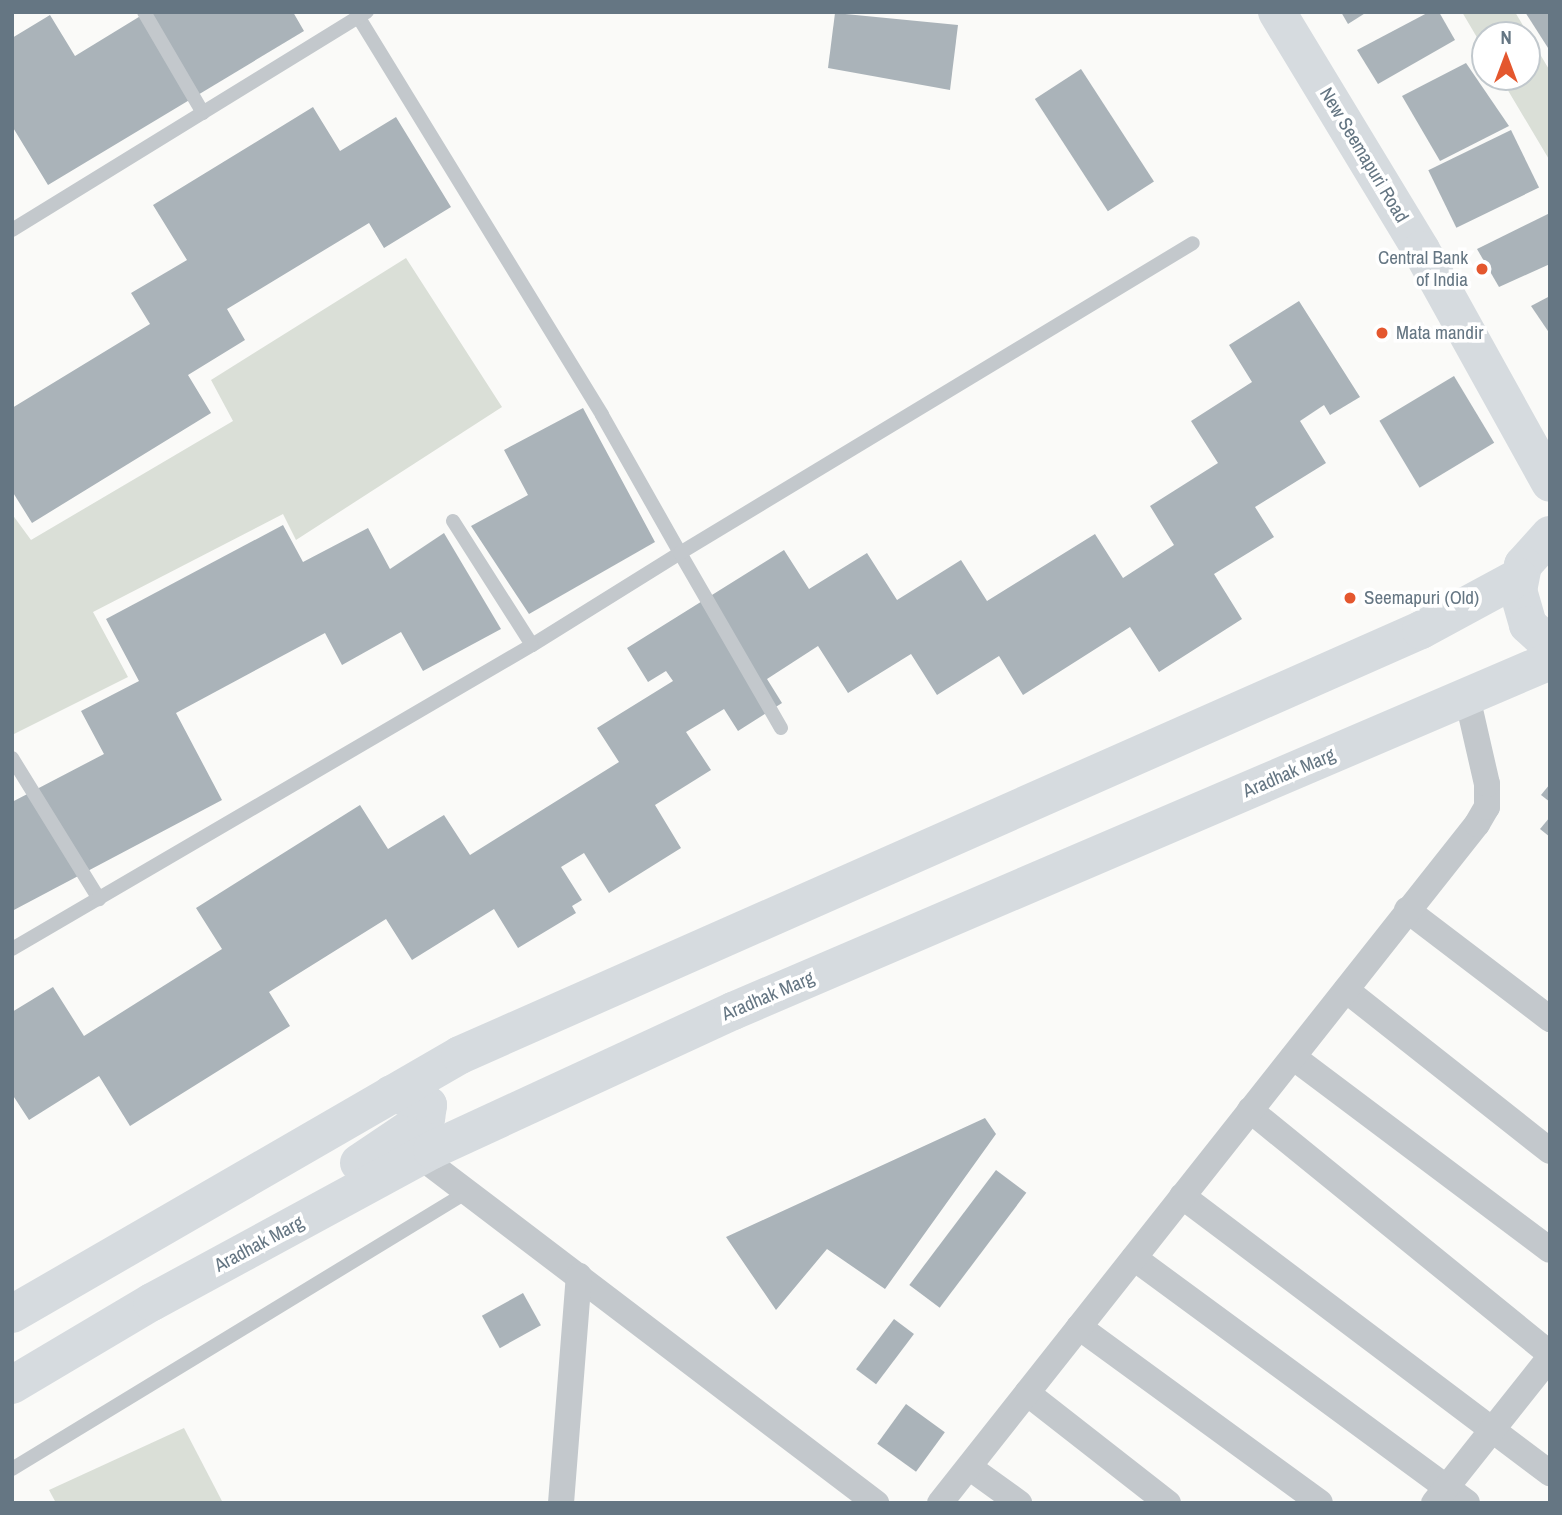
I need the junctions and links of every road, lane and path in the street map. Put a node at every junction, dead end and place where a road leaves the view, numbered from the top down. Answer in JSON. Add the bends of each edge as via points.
{"nodes":[{"id":1,"x":144,"y":12,"type":"edge"},
{"id":2,"x":1277,"y":12,"type":"edge"},
{"id":3,"x":1305,"y":12,"type":"edge"},
{"id":4,"x":363,"y":15,"type":"edge"},
{"id":5,"x":203,"y":113,"type":"junction"},
{"id":6,"x":12,"y":230,"type":"edge"},
{"id":7,"x":1194,"y":243,"type":"dead end"},
{"id":8,"x":1550,"y":449,"type":"edge"},
{"id":9,"x":1550,"y":483,"type":"edge"},
{"id":10,"x":453,"y":520,"type":"dead end"},
{"id":11,"x":1550,"y":535,"type":"edge"},
{"id":12,"x":680,"y":553,"type":"junction"},
{"id":13,"x":1519,"y":577,"type":"junction"},
{"id":14,"x":532,"y":645,"type":"junction"},
{"id":15,"x":1550,"y":645,"type":"edge"},
{"id":16,"x":1550,"y":661,"type":"edge"},
{"id":17,"x":1466,"y":697,"type":"junction"},
{"id":18,"x":782,"y":728,"type":"dead end"},
{"id":19,"x":12,"y":758,"type":"edge"},
{"id":20,"x":99,"y":899,"type":"junction"},
{"id":21,"x":1407,"y":910,"type":"junction"},
{"id":22,"x":12,"y":949,"type":"edge"},
{"id":23,"x":1346,"y":990,"type":"junction"},
{"id":24,"x":1550,"y":1019,"type":"edge"},
{"id":25,"x":1293,"y":1057,"type":"junction"},
{"id":26,"x":391,"y":1094,"type":"junction"},
{"id":27,"x":1250,"y":1110,"type":"junction"},
{"id":28,"x":1550,"y":1151,"type":"edge"},
{"id":29,"x":421,"y":1157,"type":"junction"},
{"id":30,"x":467,"y":1192,"type":"junction"},
{"id":31,"x":1182,"y":1196,"type":"junction"},
{"id":32,"x":337,"y":1202,"type":"junction"},
{"id":33,"x":1550,"y":1250,"type":"edge"},
{"id":34,"x":1134,"y":1258,"type":"junction"},
{"id":35,"x":579,"y":1276,"type":"junction"},
{"id":36,"x":12,"y":1314,"type":"edge"},
{"id":37,"x":1079,"y":1327,"type":"junction"},
{"id":38,"x":1550,"y":1355,"type":"edge"},
{"id":39,"x":12,"y":1385,"type":"edge"},
{"id":40,"x":1027,"y":1393,"type":"junction"},
{"id":41,"x":1492,"y":1429,"type":"junction"},
{"id":42,"x":969,"y":1467,"type":"junction"},
{"id":43,"x":12,"y":1469,"type":"edge"},
{"id":44,"x":1550,"y":1473,"type":"edge"},
{"id":45,"x":1449,"y":1497,"type":"edge"},
{"id":46,"x":561,"y":1503,"type":"edge"},
{"id":47,"x":876,"y":1503,"type":"edge"},
{"id":48,"x":940,"y":1503,"type":"edge"},
{"id":49,"x":1019,"y":1503,"type":"edge"},
{"id":50,"x":1168,"y":1503,"type":"edge"},
{"id":51,"x":1320,"y":1503,"type":"edge"}],
"edges":[{"from":1,"to":5,"type":"lane"},
{"from":2,"to":9,"type":"main road","name":"New Seemapuri Road","via":[[1421,250]]},
{"from":3,"to":8,"type":"main road","name":"New Seemapuri Road","via":[[1427,216]]},
{"from":4,"to":5,"type":"lane"},
{"from":4,"to":12,"type":"lane","via":[[603,415]]},
{"from":5,"to":6,"type":"lane"},
{"from":7,"to":12,"type":"lane"},
{"from":10,"to":14,"type":"lane"},
{"from":11,"to":13,"type":"main road","via":[[1529,554]]},
{"from":12,"to":14,"type":"lane"},
{"from":12,"to":18,"type":"lane"},
{"from":13,"to":15,"type":"main road","via":[[1522,614],[1536,635]]},
{"from":13,"to":26,"type":"main road","via":[[1421,630],[460,1055]]},
{"from":14,"to":20,"type":"lane"},
{"from":16,"to":17,"type":"main road","name":"Aradhak Marg"},
{"from":17,"to":21,"type":"street","via":[[1487,784],[1487,807]]},
{"from":17,"to":29,"type":"main road","name":"Aradhak Marg","via":[[733,1011]]},
{"from":19,"to":20,"type":"lane"},
{"from":20,"to":22,"type":"lane"},
{"from":21,"to":23,"type":"street"},
{"from":21,"to":24,"type":"street"},
{"from":23,"to":25,"type":"street"},
{"from":23,"to":28,"type":"street"},
{"from":25,"to":27,"type":"street"},
{"from":25,"to":33,"type":"street"},
{"from":26,"to":32,"type":"main road","via":[[419,1098],[428,1105],[426,1118],[360,1160]]},
{"from":26,"to":36,"type":"main road"},
{"from":27,"to":31,"type":"street"},
{"from":27,"to":38,"type":"street"},
{"from":29,"to":30,"type":"street"},
{"from":29,"to":32,"type":"main road","name":"Aradhak Marg"},
{"from":30,"to":35,"type":"street"},
{"from":30,"to":43,"type":"lane"},
{"from":31,"to":34,"type":"street"},
{"from":31,"to":41,"type":"street"},
{"from":32,"to":39,"type":"main road","name":"Aradhak Marg"},
{"from":34,"to":37,"type":"street"},
{"from":34,"to":45,"type":"street"},
{"from":35,"to":46,"type":"street"},
{"from":35,"to":47,"type":"street"},
{"from":37,"to":40,"type":"street"},
{"from":37,"to":51,"type":"street"},
{"from":38,"to":41,"type":"street"},
{"from":40,"to":42,"type":"street"},
{"from":40,"to":50,"type":"street"},
{"from":41,"to":44,"type":"street"},
{"from":41,"to":45,"type":"street"},
{"from":42,"to":48,"type":"street"},
{"from":42,"to":49,"type":"street"}]}
